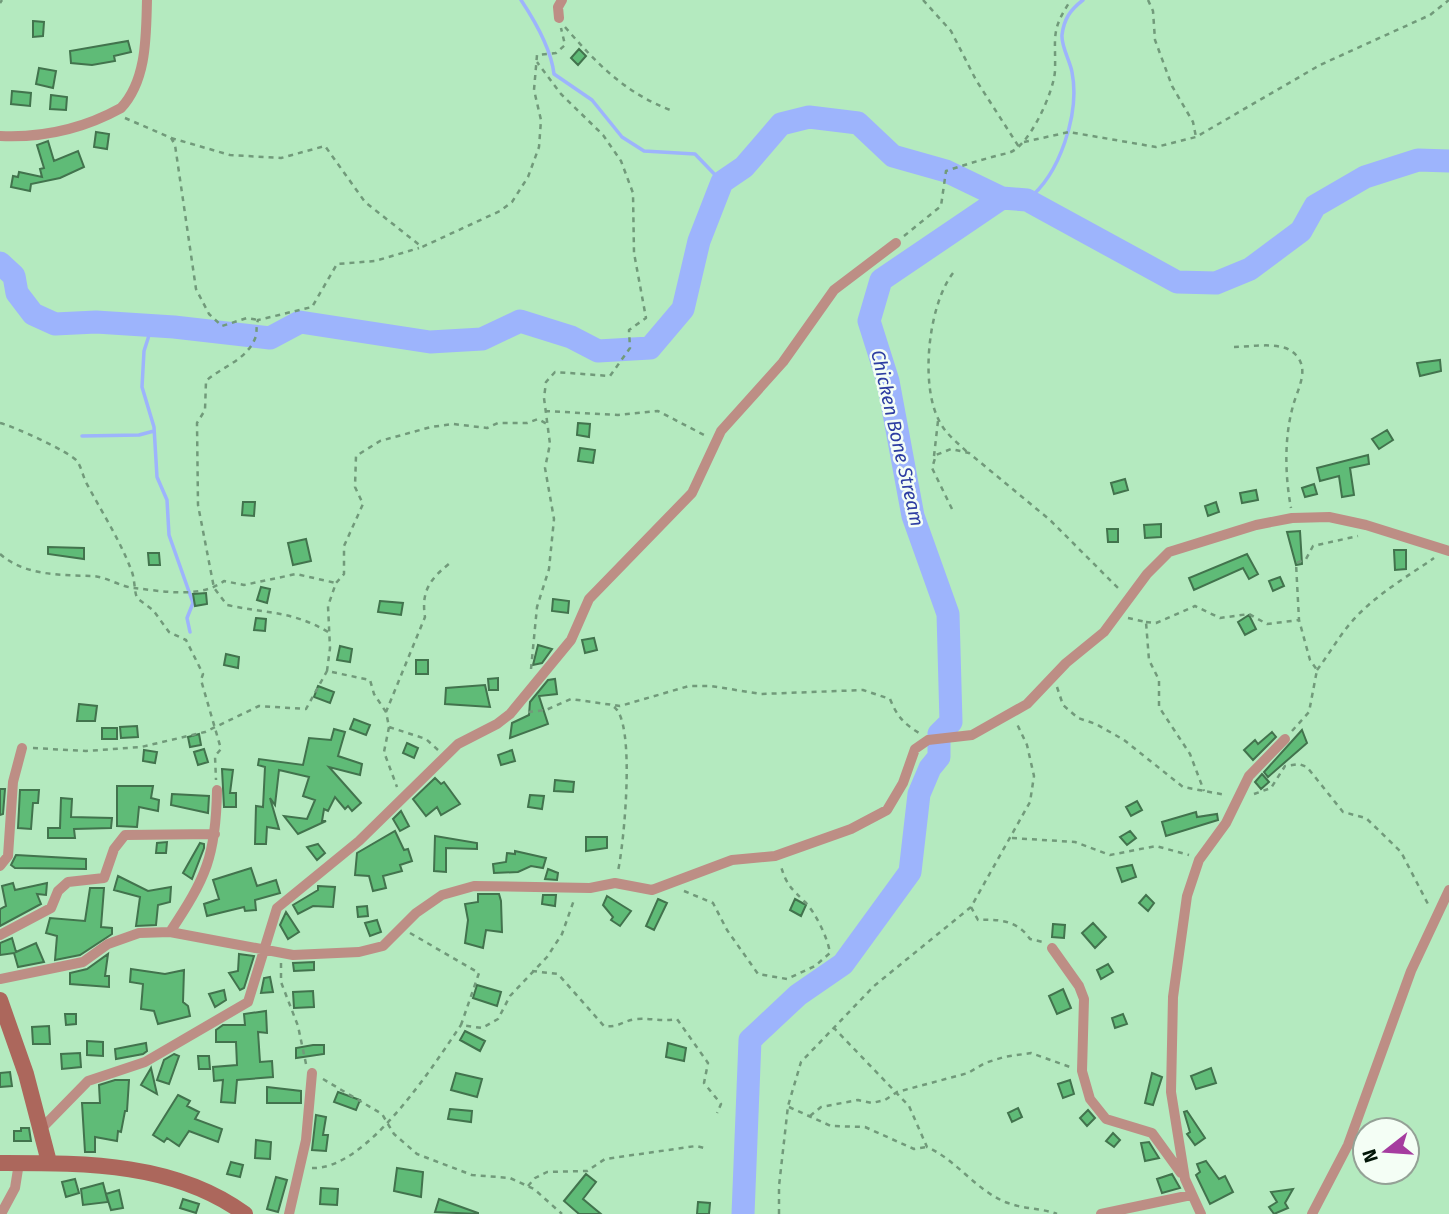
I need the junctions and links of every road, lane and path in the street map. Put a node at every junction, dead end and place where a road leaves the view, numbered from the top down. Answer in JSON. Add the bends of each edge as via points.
{"nodes":[{"id":1,"x":147,"y":0,"type":"edge"},
{"id":2,"x":562,"y":0,"type":"edge"},
{"id":3,"x":923,"y":0,"type":"edge"},
{"id":4,"x":1071,"y":0,"type":"edge"},
{"id":5,"x":1148,"y":0,"type":"edge"},
{"id":6,"x":1449,"y":0,"type":"edge"},
{"id":7,"x":559,"y":18,"type":"junction"},
{"id":8,"x":537,"y":62,"type":"junction"},
{"id":9,"x":673,"y":111,"type":"dead end"},
{"id":10,"x":111,"y":114,"type":"junction"},
{"id":11,"x":0,"y":136,"type":"edge"},
{"id":12,"x":1196,"y":137,"type":"junction"},
{"id":13,"x":171,"y":138,"type":"junction"},
{"id":14,"x":1024,"y":142,"type":"junction"},
{"id":15,"x":1019,"y":147,"type":"junction"},
{"id":16,"x":896,"y":243,"type":"joint"},
{"id":17,"x":419,"y":248,"type":"junction"},
{"id":18,"x":953,"y":274,"type":"dead end"},
{"id":19,"x":258,"y":320,"type":"junction"},
{"id":20,"x":1234,"y":347,"type":"dead end"},
{"id":21,"x":545,"y":411,"type":"junction"},
{"id":22,"x":937,"y":418,"type":"junction"},
{"id":23,"x":0,"y":423,"type":"edge"},
{"id":24,"x":547,"y":424,"type":"junction"},
{"id":25,"x":714,"y":442,"type":"junction"},
{"id":26,"x":969,"y":453,"type":"junction"},
{"id":27,"x":933,"y":459,"type":"junction"},
{"id":28,"x":952,"y":509,"type":"dead end"},
{"id":29,"x":1293,"y":518,"type":"junction"},
{"id":30,"x":1366,"y":524,"type":"junction"},
{"id":31,"x":1449,"y":540,"type":"edge"},
{"id":32,"x":1444,"y":549,"type":"edge"},
{"id":33,"x":0,"y":554,"type":"edge"},
{"id":34,"x":450,"y":564,"type":"dead end"},
{"id":35,"x":336,"y":583,"type":"junction"},
{"id":36,"x":135,"y":588,"type":"junction"},
{"id":37,"x":215,"y":588,"type":"junction"},
{"id":38,"x":1128,"y":597,"type":"junction"},
{"id":39,"x":1118,"y":616,"type":"junction"},
{"id":40,"x":1299,"y":620,"type":"junction"},
{"id":41,"x":1146,"y":622,"type":"junction"},
{"id":42,"x":328,"y":632,"type":"junction"},
{"id":43,"x":1317,"y":670,"type":"junction"},
{"id":44,"x":327,"y":671,"type":"junction"},
{"id":45,"x":1051,"y":679,"type":"junction"},
{"id":46,"x":534,"y":682,"type":"junction"},
{"id":47,"x":614,"y":707,"type":"junction"},
{"id":48,"x":386,"y":712,"type":"junction"},
{"id":49,"x":510,"y":714,"type":"junction"},
{"id":50,"x":1012,"y":715,"type":"junction"},
{"id":51,"x":389,"y":727,"type":"junction"},
{"id":52,"x":214,"y":729,"type":"junction"},
{"id":53,"x":1285,"y":739,"type":"joint"},
{"id":54,"x":930,"y":740,"type":"junction"},
{"id":55,"x":22,"y":748,"type":"joint"},
{"id":56,"x":447,"y":753,"type":"junction"},
{"id":57,"x":217,"y":790,"type":"joint"},
{"id":58,"x":1204,"y":792,"type":"junction"},
{"id":59,"x":405,"y":795,"type":"junction"},
{"id":60,"x":1240,"y":795,"type":"junction"},
{"id":61,"x":215,"y":834,"type":"junction"},
{"id":62,"x":1012,"y":838,"type":"junction"},
{"id":63,"x":775,"y":856,"type":"junction"},
{"id":64,"x":1199,"y":860,"type":"junction"},
{"id":65,"x":0,"y":866,"type":"edge"},
{"id":66,"x":615,"y":883,"type":"junction"},
{"id":67,"x":668,"y":884,"type":"junction"},
{"id":68,"x":579,"y":888,"type":"junction"},
{"id":69,"x":1449,"y":890,"type":"edge"},
{"id":70,"x":971,"y":907,"type":"junction"},
{"id":71,"x":411,"y":918,"type":"junction"},
{"id":72,"x":1435,"y":919,"type":"junction"},
{"id":73,"x":170,"y":932,"type":"junction"},
{"id":74,"x":0,"y":935,"type":"edge"},
{"id":75,"x":1052,"y":948,"type":"joint"},
{"id":76,"x":266,"y":951,"type":"junction"},
{"id":77,"x":278,"y":953,"type":"junction"},
{"id":78,"x":532,"y":971,"type":"junction"},
{"id":79,"x":0,"y":979,"type":"edge"},
{"id":80,"x":0,"y":1000,"type":"edge"},
{"id":81,"x":461,"y":1025,"type":"junction"},
{"id":82,"x":833,"y":1027,"type":"junction"},
{"id":83,"x":1082,"y":1071,"type":"junction"},
{"id":84,"x":312,"y":1073,"type":"junction"},
{"id":85,"x":898,"y":1092,"type":"junction"},
{"id":86,"x":788,"y":1106,"type":"junction"},
{"id":87,"x":717,"y":1113,"type":"dead end"},
{"id":88,"x":810,"y":1116,"type":"junction"},
{"id":89,"x":386,"y":1123,"type":"junction"},
{"id":90,"x":42,"y":1128,"type":"junction"},
{"id":91,"x":927,"y":1147,"type":"junction"},
{"id":92,"x":704,"y":1148,"type":"dead end"},
{"id":93,"x":49,"y":1162,"type":"junction"},
{"id":94,"x":0,"y":1163,"type":"edge"},
{"id":95,"x":19,"y":1163,"type":"junction"},
{"id":96,"x":302,"y":1166,"type":"junction"},
{"id":97,"x":1185,"y":1179,"type":"junction"},
{"id":98,"x":528,"y":1186,"type":"junction"},
{"id":99,"x":1191,"y":1195,"type":"junction"},
{"id":100,"x":780,"y":1213,"type":"edge"},
{"id":101,"x":1,"y":1214,"type":"edge"},
{"id":102,"x":245,"y":1214,"type":"edge"},
{"id":103,"x":289,"y":1214,"type":"edge"},
{"id":104,"x":562,"y":1214,"type":"edge"},
{"id":105,"x":1057,"y":1214,"type":"edge"},
{"id":106,"x":1101,"y":1214,"type":"edge"},
{"id":107,"x":1201,"y":1214,"type":"edge"},
{"id":108,"x":1312,"y":1214,"type":"edge"}],
"edges":[{"from":1,"to":10,"type":"street","via":[[144,58],[128,100]]},
{"from":2,"to":7,"type":"street"},
{"from":3,"to":15,"type":"path","via":[[951,31]]},
{"from":4,"to":14,"type":"path","via":[[1054,30],[1055,75],[1045,107]]},
{"from":5,"to":12,"type":"path","via":[[1155,40]]},
{"from":6,"to":12,"type":"path","via":[[1430,15],[1320,65]]},
{"from":7,"to":8,"type":"path","via":[[565,45],[556,53],[537,55]]},
{"from":7,"to":9,"type":"path","via":[[605,72],[632,92]]},
{"from":8,"to":17,"type":"path","via":[[534,90],[541,120],[539,147],[528,177],[512,202],[500,211]]},
{"from":8,"to":21,"type":"path","via":[[561,94],[603,135],[621,162],[633,193],[634,253],[646,318],[629,330],[629,348],[610,376],[551,375],[546,382]]},
{"from":10,"to":11,"type":"street","via":[[55,133]]},
{"from":10,"to":13,"type":"path"},
{"from":12,"to":14,"type":"path","via":[[1156,147],[1069,132]]},
{"from":13,"to":17,"type":"path","via":[[230,155],[281,158],[325,146],[365,202]]},
{"from":13,"to":19,"type":"path","via":[[196,289],[209,314],[222,326],[247,318]]},
{"from":14,"to":15,"type":"path"},
{"from":15,"to":16,"type":"path","via":[[946,171],[941,206]]},
{"from":16,"to":25,"type":"street","via":[[841,282],[783,362]]},
{"from":17,"to":19,"type":"path","via":[[375,261],[337,264],[312,307]]},
{"from":18,"to":22,"type":"path","via":[[943,285],[932,332],[929,386]]},
{"from":19,"to":37,"type":"path","via":[[256,337],[237,361],[207,378],[205,410],[197,423],[199,509]]},
{"from":20,"to":29,"type":"path","via":[[1284,348],[1302,363],[1286,471]]},
{"from":21,"to":24,"type":"path"},
{"from":21,"to":25,"type":"path","via":[[618,415],[658,411]]},
{"from":22,"to":26,"type":"path"},
{"from":22,"to":27,"type":"path"},
{"from":23,"to":36,"type":"path","via":[[50,443],[76,460],[105,512]]},
{"from":24,"to":35,"type":"path","via":[[538,419],[487,428],[431,427],[380,441],[356,456],[355,487],[363,504],[344,546],[344,574]]},
{"from":24,"to":46,"type":"path","via":[[545,468],[554,519],[549,569],[537,607]]},
{"from":25,"to":46,"type":"street","via":[[692,493],[589,599],[571,640]]},
{"from":26,"to":27,"type":"path","via":[[951,449]]},
{"from":26,"to":38,"type":"path","via":[[1050,520]]},
{"from":27,"to":28,"type":"path","via":[[935,479]]},
{"from":29,"to":30,"type":"street","via":[[1329,517]]},
{"from":29,"to":38,"type":"street","via":[[1227,532],[1170,552]]},
{"from":30,"to":32,"type":"street"},
{"from":30,"to":40,"type":"path","via":[[1360,536],[1313,546],[1306,559],[1296,563]]},
{"from":31,"to":32,"type":"street"},
{"from":32,"to":43,"type":"path","via":[[1401,578],[1345,629]]},
{"from":33,"to":36,"type":"path","via":[[13,565],[30,570],[94,576]]},
{"from":34,"to":48,"type":"path","via":[[428,582],[425,617]]},
{"from":35,"to":37,"type":"path","via":[[296,574],[244,585],[224,581]]},
{"from":35,"to":42,"type":"path","via":[[328,606]]},
{"from":36,"to":37,"type":"path","via":[[184,592]]},
{"from":36,"to":52,"type":"path","via":[[137,598],[153,610],[163,626],[186,640],[203,674]]},
{"from":37,"to":42,"type":"path","via":[[227,605],[281,612]]},
{"from":38,"to":39,"type":"street"},
{"from":39,"to":41,"type":"path"},
{"from":39,"to":45,"type":"street"},
{"from":40,"to":41,"type":"path","via":[[1267,624],[1250,614],[1220,618],[1195,606],[1156,623]]},
{"from":40,"to":43,"type":"path"},
{"from":41,"to":58,"type":"path","via":[[1149,660],[1159,680],[1159,707],[1190,754]]},
{"from":42,"to":44,"type":"path"},
{"from":43,"to":53,"type":"path","via":[[1309,712]]},
{"from":44,"to":48,"type":"path","via":[[370,680]]},
{"from":44,"to":52,"type":"path","via":[[306,709],[259,706]]},
{"from":45,"to":50,"type":"street"},
{"from":45,"to":58,"type":"path","via":[[1063,705],[1078,718],[1124,740],[1183,787]]},
{"from":46,"to":49,"type":"street"},
{"from":47,"to":49,"type":"path","via":[[571,699],[547,710]]},
{"from":47,"to":54,"type":"path","via":[[689,686],[773,695],[863,690],[890,699],[906,727]]},
{"from":47,"to":66,"type":"path","via":[[622,718],[628,791]]},
{"from":48,"to":51,"type":"path"},
{"from":49,"to":56,"type":"street"},
{"from":50,"to":54,"type":"street","via":[[963,737]]},
{"from":50,"to":62,"type":"path","via":[[1027,745],[1034,776],[1030,803]]},
{"from":51,"to":56,"type":"path","via":[[426,739]]},
{"from":51,"to":59,"type":"path","via":[[384,752],[397,787]]},
{"from":52,"to":55,"type":"path","via":[[141,747],[86,751]]},
{"from":52,"to":57,"type":"path","via":[[221,750],[215,756]]},
{"from":53,"to":60,"type":"street","via":[[1249,776]]},
{"from":54,"to":63,"type":"street","via":[[912,754],[903,783],[887,810],[851,829]]},
{"from":55,"to":65,"type":"street","via":[[13,782],[8,856]]},
{"from":56,"to":59,"type":"street"},
{"from":57,"to":61,"type":"street"},
{"from":58,"to":60,"type":"path"},
{"from":59,"to":76,"type":"street","via":[[359,841],[277,908]]},
{"from":60,"to":64,"type":"street"},
{"from":60,"to":72,"type":"path","via":[[1271,788],[1285,766],[1307,767],[1343,812],[1366,818],[1401,852]]},
{"from":61,"to":73,"type":"street","via":[[204,880]]},
{"from":61,"to":74,"type":"street","via":[[125,835],[114,849],[104,878],[68,882],[51,908]]},
{"from":62,"to":64,"type":"path","via":[[1075,842],[1110,855],[1156,846],[1183,851]]},
{"from":62,"to":70,"type":"path"},
{"from":63,"to":67,"type":"street","via":[[732,860]]},
{"from":63,"to":67,"type":"path","via":[[786,884],[806,903],[830,953],[787,979],[758,974],[713,903]]},
{"from":64,"to":97,"type":"street","via":[[1187,896],[1171,1032],[1174,1122]]},
{"from":66,"to":67,"type":"street","via":[[641,890]]},
{"from":66,"to":68,"type":"street"},
{"from":68,"to":71,"type":"street","via":[[474,886],[442,895]]},
{"from":68,"to":78,"type":"path","via":[[562,934]]},
{"from":69,"to":72,"type":"street"},
{"from":70,"to":75,"type":"path","via":[[978,920],[998,918]]},
{"from":70,"to":82,"type":"path","via":[[874,986]]},
{"from":71,"to":77,"type":"street","via":[[383,946],[338,956]]},
{"from":71,"to":81,"type":"path","via":[[410,935],[479,973]]},
{"from":72,"to":108,"type":"street","via":[[1411,971],[1348,1145]]},
{"from":73,"to":76,"type":"street"},
{"from":73,"to":79,"type":"street","via":[[122,937],[83,962]]},
{"from":75,"to":83,"type":"street","via":[[1084,999]]},
{"from":76,"to":77,"type":"street"},
{"from":76,"to":90,"type":"street","via":[[248,1002],[145,1062],[88,1081]]},
{"from":77,"to":84,"type":"path","via":[[281,982]]},
{"from":78,"to":81,"type":"path","via":[[510,996],[498,1019],[482,1028]]},
{"from":78,"to":87,"type":"path","via":[[558,974],[604,1026],[618,1028],[633,1019],[658,1023],[677,1019],[708,1063],[704,1083],[720,1104]]},
{"from":80,"to":90,"type":"street"},
{"from":81,"to":89,"type":"path","via":[[421,1084]]},
{"from":82,"to":85,"type":"path","via":[[870,1069]]},
{"from":82,"to":86,"type":"path","via":[[801,1062]]},
{"from":83,"to":85,"type":"path","via":[[1031,1053]]},
{"from":83,"to":97,"type":"street","via":[[1090,1098],[1106,1119],[1153,1133]]},
{"from":84,"to":89,"type":"path","via":[[376,1109]]},
{"from":84,"to":96,"type":"street"},
{"from":85,"to":88,"type":"path","via":[[872,1103],[858,1100],[821,1107]]},
{"from":85,"to":91,"type":"path"},
{"from":86,"to":88,"type":"path"},
{"from":86,"to":100,"type":"path"},
{"from":88,"to":91,"type":"path","via":[[831,1126],[865,1127],[914,1149]]},
{"from":89,"to":96,"type":"path","via":[[336,1164]]},
{"from":89,"to":98,"type":"path","via":[[413,1151],[442,1166],[472,1175],[506,1177]]},
{"from":90,"to":93,"type":"street"},
{"from":91,"to":105,"type":"path","via":[[1008,1203]]},
{"from":92,"to":98,"type":"path","via":[[605,1159],[587,1171],[540,1174]]},
{"from":93,"to":95,"type":"street"},
{"from":93,"to":102,"type":"street","via":[[112,1166],[175,1179]]},
{"from":94,"to":95,"type":"street"},
{"from":95,"to":101,"type":"street","via":[[15,1188]]},
{"from":96,"to":103,"type":"street"},
{"from":97,"to":99,"type":"street"},
{"from":98,"to":104,"type":"path"},
{"from":99,"to":106,"type":"street"},
{"from":99,"to":107,"type":"street"}]}
